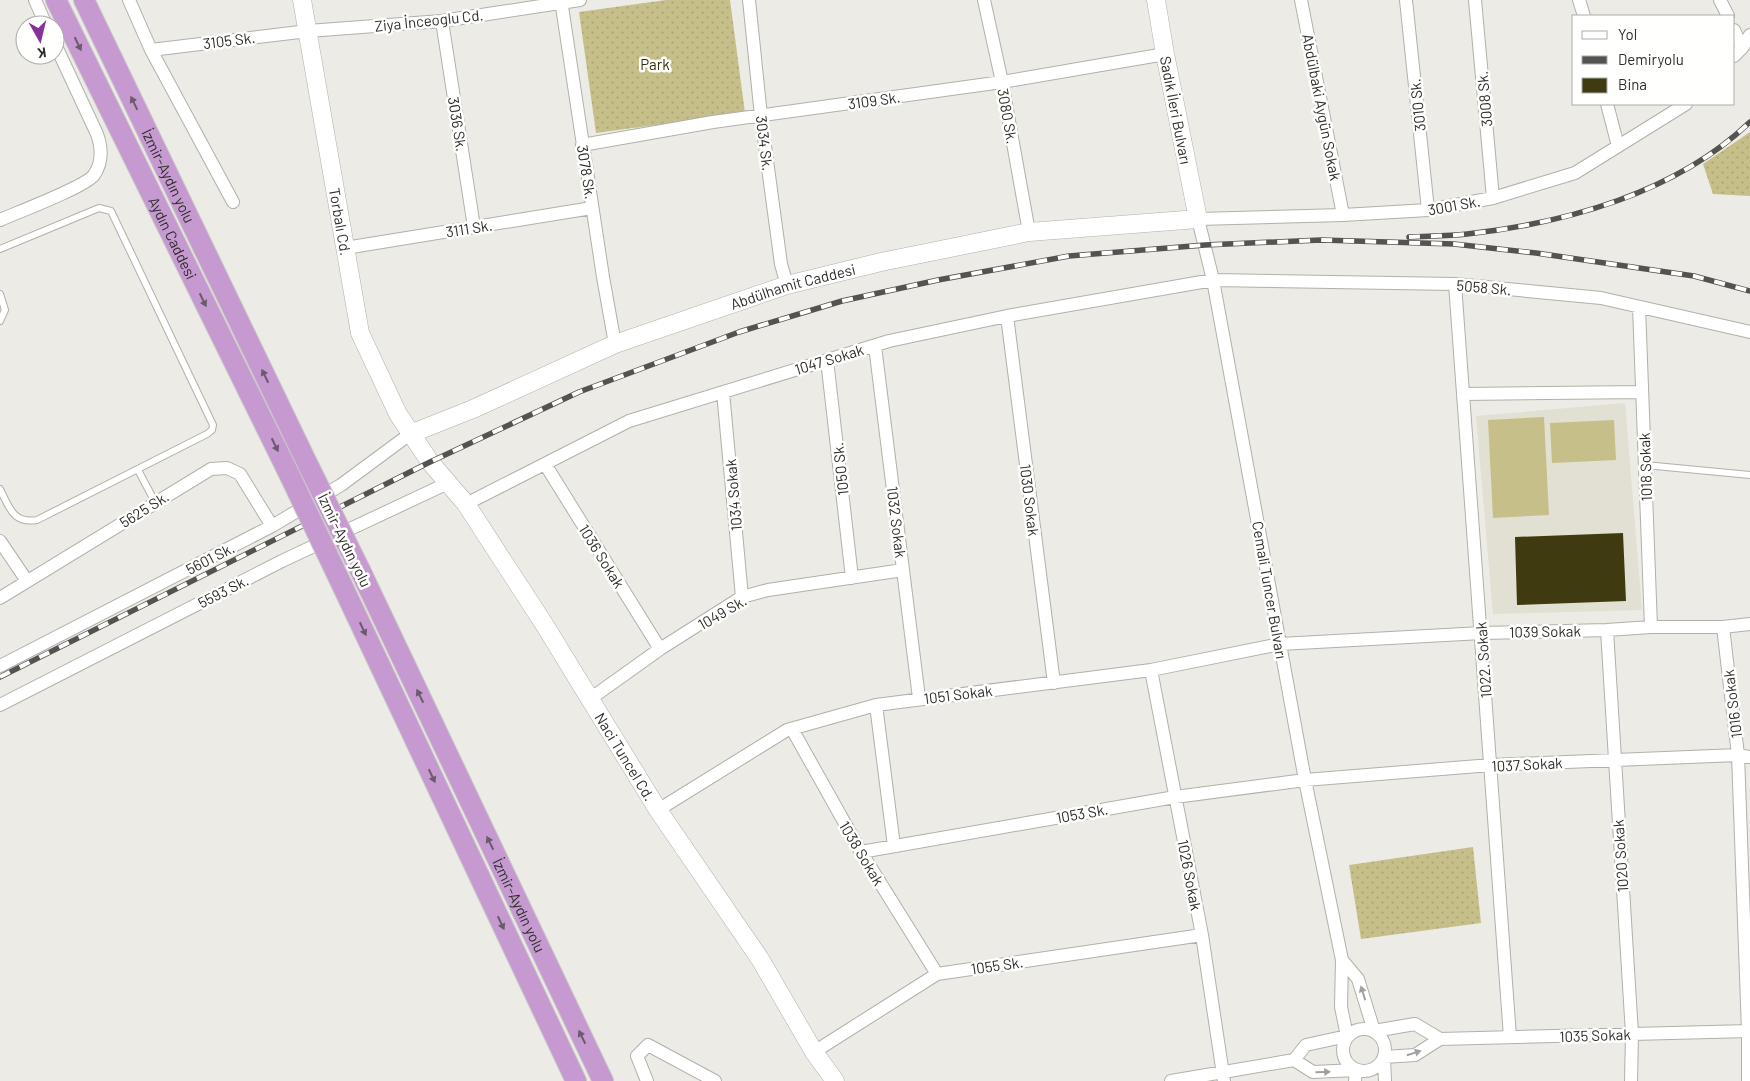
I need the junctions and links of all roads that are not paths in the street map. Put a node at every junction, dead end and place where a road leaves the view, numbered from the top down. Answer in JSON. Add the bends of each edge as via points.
{"nodes":[{"id":1,"x":35,"y":0,"type":"edge"},
{"id":2,"x":56,"y":0,"type":"edge"},
{"id":3,"x":84,"y":0,"type":"edge"},
{"id":4,"x":129,"y":0,"type":"edge"},
{"id":5,"x":302,"y":0,"type":"edge"},
{"id":6,"x":580,"y":0,"type":"edge"},
{"id":7,"x":749,"y":0,"type":"edge"},
{"id":8,"x":984,"y":0,"type":"edge"},
{"id":9,"x":1156,"y":0,"type":"edge"},
{"id":10,"x":1300,"y":0,"type":"edge"},
{"id":11,"x":1406,"y":0,"type":"edge"},
{"id":12,"x":1475,"y":0,"type":"edge"},
{"id":13,"x":1579,"y":0,"type":"edge"},
{"id":14,"x":1720,"y":0,"type":"edge"},
{"id":15,"x":561,"y":1,"type":"edge"},
{"id":16,"x":42,"y":15,"type":"edge"},
{"id":17,"x":1584,"y":15,"type":"edge"},
{"id":18,"x":1728,"y":15,"type":"edge"},
{"id":19,"x":442,"y":21,"type":"junction"},
{"id":20,"x":308,"y":31,"type":"junction"},
{"id":21,"x":1750,"y":35,"type":"edge"},
{"id":22,"x":1735,"y":36,"type":"edge"},
{"id":23,"x":151,"y":50,"type":"junction"},
{"id":24,"x":1738,"y":52,"type":"edge"},
{"id":25,"x":1165,"y":54,"type":"junction"},
{"id":26,"x":65,"y":65,"type":"edge"},
{"id":27,"x":1002,"y":82,"type":"junction"},
{"id":28,"x":1607,"y":105,"type":"edge"},
{"id":29,"x":1684,"y":105,"type":"edge"},
{"id":30,"x":761,"y":116,"type":"junction"},
{"id":31,"x":582,"y":145,"type":"junction"},
{"id":32,"x":1618,"y":146,"type":"junction"},
{"id":33,"x":1494,"y":198,"type":"junction"},
{"id":34,"x":234,"y":202,"type":"dead end"},
{"id":35,"x":592,"y":208,"type":"junction"},
{"id":36,"x":1428,"y":210,"type":"junction"},
{"id":37,"x":1343,"y":215,"type":"junction"},
{"id":38,"x":1198,"y":219,"type":"junction"},
{"id":39,"x":0,"y":220,"type":"edge"},
{"id":40,"x":474,"y":227,"type":"junction"},
{"id":41,"x":1028,"y":232,"type":"junction"},
{"id":42,"x":345,"y":248,"type":"junction"},
{"id":43,"x":0,"y":249,"type":"edge"},
{"id":44,"x":1213,"y":280,"type":"junction"},
{"id":45,"x":1455,"y":284,"type":"junction"},
{"id":46,"x":787,"y":285,"type":"junction"},
{"id":47,"x":0,"y":294,"type":"edge"},
{"id":48,"x":1639,"y":307,"type":"junction"},
{"id":49,"x":1007,"y":316,"type":"junction"},
{"id":50,"x":0,"y":321,"type":"edge"},
{"id":51,"x":1750,"y":332,"type":"edge"},
{"id":52,"x":615,"y":344,"type":"junction"},
{"id":53,"x":875,"y":346,"type":"junction"},
{"id":54,"x":827,"y":360,"type":"junction"},
{"id":55,"x":723,"y":392,"type":"junction"},
{"id":56,"x":1642,"y":392,"type":"junction"},
{"id":57,"x":1463,"y":394,"type":"junction"},
{"id":58,"x":410,"y":434,"type":"junction"},
{"id":59,"x":545,"y":464,"type":"junction"},
{"id":60,"x":1645,"y":465,"type":"junction"},
{"id":61,"x":138,"y":470,"type":"junction"},
{"id":62,"x":1750,"y":475,"type":"edge"},
{"id":63,"x":290,"y":476,"type":"joint"},
{"id":64,"x":448,"y":483,"type":"junction"},
{"id":65,"x":0,"y":489,"type":"edge"},
{"id":66,"x":156,"y":502,"type":"junction"},
{"id":67,"x":466,"y":504,"type":"junction"},
{"id":68,"x":272,"y":526,"type":"junction"},
{"id":69,"x":0,"y":541,"type":"edge"},
{"id":70,"x":903,"y":570,"type":"junction"},
{"id":71,"x":852,"y":578,"type":"junction"},
{"id":72,"x":27,"y":581,"type":"junction"},
{"id":73,"x":742,"y":597,"type":"junction"},
{"id":74,"x":0,"y":598,"type":"edge"},
{"id":75,"x":1750,"y":624,"type":"edge"},
{"id":76,"x":1651,"y":627,"type":"junction"},
{"id":77,"x":1723,"y":627,"type":"junction"},
{"id":78,"x":1606,"y":630,"type":"junction"},
{"id":79,"x":1482,"y":633,"type":"junction"},
{"id":80,"x":1280,"y":644,"type":"junction"},
{"id":81,"x":660,"y":649,"type":"junction"},
{"id":82,"x":0,"y":666,"type":"edge"},
{"id":83,"x":1151,"y":670,"type":"junction"},
{"id":84,"x":1054,"y":683,"type":"junction"},
{"id":85,"x":919,"y":698,"type":"junction"},
{"id":86,"x":590,"y":699,"type":"junction"},
{"id":87,"x":0,"y":705,"type":"edge"},
{"id":88,"x":876,"y":705,"type":"junction"},
{"id":89,"x":792,"y":729,"type":"junction"},
{"id":90,"x":1744,"y":756,"type":"edge"},
{"id":91,"x":1614,"y":760,"type":"junction"},
{"id":92,"x":1491,"y":765,"type":"junction"},
{"id":93,"x":1305,"y":780,"type":"junction"},
{"id":94,"x":1175,"y":797,"type":"junction"},
{"id":95,"x":658,"y":810,"type":"junction"},
{"id":96,"x":894,"y":846,"type":"junction"},
{"id":97,"x":861,"y":852,"type":"junction"},
{"id":98,"x":1202,"y":935,"type":"junction"},
{"id":99,"x":1342,"y":960,"type":"junction"},
{"id":100,"x":937,"y":974,"type":"junction"},
{"id":101,"x":1374,"y":1031,"type":"junction"},
{"id":102,"x":1749,"y":1031,"type":"edge"},
{"id":103,"x":1632,"y":1034,"type":"junction"},
{"id":104,"x":1347,"y":1036,"type":"junction"},
{"id":105,"x":1510,"y":1037,"type":"junction"},
{"id":106,"x":1440,"y":1039,"type":"junction"},
{"id":107,"x":814,"y":1052,"type":"junction"},
{"id":108,"x":1384,"y":1057,"type":"junction"},
{"id":109,"x":1294,"y":1060,"type":"junction"},
{"id":110,"x":1223,"y":1076,"type":"edge"},
{"id":111,"x":1355,"y":1076,"type":"edge"},
{"id":112,"x":576,"y":1081,"type":"edge"},
{"id":113,"x":603,"y":1081,"type":"edge"},
{"id":114,"x":648,"y":1081,"type":"edge"},
{"id":115,"x":715,"y":1081,"type":"edge"},
{"id":116,"x":835,"y":1081,"type":"edge"},
{"id":117,"x":1171,"y":1081,"type":"edge"},
{"id":118,"x":1385,"y":1081,"type":"edge"},
{"id":119,"x":1631,"y":1081,"type":"edge"},
{"id":120,"x":1748,"y":1081,"type":"edge"}],
"edges":[{"from":1,"to":16,"type":"street"},
{"from":2,"to":63,"type":"highway","name":"Aydın Caddesi","one_way":true},
{"from":113,"to":3,"type":"highway","name":"İzmir-Aydın yolu","one_way":true,"bridge":true},
{"from":4,"to":23,"type":"street"},
{"from":5,"to":20,"type":"main road","name":"Torbalı Cd."},
{"from":6,"to":15,"type":"street","name":"Ziya İnceoglu Cd."},
{"from":7,"to":30,"type":"street","name":"3034 Sk."},
{"from":8,"to":27,"type":"street","name":"3080 Sk."},
{"from":9,"to":25,"type":"main road","name":"Sadık İleri Bulvarı"},
{"from":10,"to":37,"type":"street","name":"Abdülbaki Aygün Sokak"},
{"from":11,"to":36,"type":"street","name":"3010 Sk."},
{"from":12,"to":33,"type":"street","name":"3008 Sk."},
{"from":13,"to":17,"type":"street"},
{"from":14,"to":18,"type":"street"},
{"from":15,"to":19,"type":"street","name":"Ziya İnceoglu Cd."},
{"from":15,"to":31,"type":"street","name":"3078 Sk."},
{"from":19,"to":20,"type":"street","name":"Ziya İnceoglu Cd."},
{"from":19,"to":40,"type":"street","name":"3036 Sk."},
{"from":20,"to":23,"type":"street","name":"3105 Sk."},
{"from":20,"to":42,"type":"main road","name":"Torbalı Cd."},
{"from":21,"to":24,"type":"street"},
{"from":22,"to":24,"type":"street"},
{"from":23,"to":34,"type":"street"},
{"from":25,"to":27,"type":"street","name":"3109 Sk."},
{"from":25,"to":38,"type":"main road","name":"Sadık İleri Bulvarı"},
{"from":26,"to":39,"type":"street","via":[[101,146],[98,167],[87,182]]},
{"from":27,"to":30,"type":"street","name":"3109 Sk."},
{"from":27,"to":41,"type":"street","name":"3080 Sk."},
{"from":28,"to":32,"type":"street"},
{"from":29,"to":32,"type":"street","name":"3001 Sk."},
{"from":30,"to":31,"type":"street","name":"3109 Sk."},
{"from":30,"to":46,"type":"street","name":"3034 Sk.","via":[[781,264]]},
{"from":31,"to":35,"type":"street","name":"3078 Sk."},
{"from":32,"to":33,"type":"street","name":"3001 Sk.","via":[[1575,173]]},
{"from":33,"to":36,"type":"street","name":"3001 Sk."},
{"from":35,"to":40,"type":"street","name":"3111 Sk."},
{"from":35,"to":52,"type":"street","name":"3078 Sk."},
{"from":36,"to":37,"type":"street","name":"3001 Sk."},
{"from":37,"to":38,"type":"street","name":"3001 Sk."},
{"from":38,"to":41,"type":"main road","name":"Abdülhamit Caddesi"},
{"from":38,"to":44,"type":"street","name":"Cemali Tuncer Bulvarı"},
{"from":40,"to":42,"type":"street","name":"3111 Sk."},
{"from":41,"to":46,"type":"main road","name":"Abdülhamit Caddesi"},
{"from":42,"to":58,"type":"main road","name":"Torbalı Cd.","via":[[360,333]]},
{"from":43,"to":61,"type":"lane","via":[[99,208],[107,209],[113,215],[212,425],[207,434]]},
{"from":44,"to":45,"type":"street","name":"5058 Sk."},
{"from":44,"to":49,"type":"street","name":"1047 Sokak"},
{"from":44,"to":80,"type":"street","name":"Cemali Tuncer Bulvarı"},
{"from":45,"to":48,"type":"street","name":"5058 Sk.","via":[[1600,298]]},
{"from":45,"to":57,"type":"street","name":"1022. Sokak"},
{"from":46,"to":52,"type":"main road","name":"Abdülhamit Caddesi"},
{"from":47,"to":50,"type":"lane","via":[[5,310]]},
{"from":48,"to":51,"type":"street","name":"5058 Sk."},
{"from":48,"to":56,"type":"street","name":"1018 Sokak"},
{"from":49,"to":53,"type":"street","name":"1047 Sokak"},
{"from":49,"to":84,"type":"street","name":"1030 Sokak"},
{"from":52,"to":58,"type":"main road","name":"Abdülhamit Caddesi"},
{"from":53,"to":54,"type":"street","name":"1047 Sokak"},
{"from":53,"to":70,"type":"street","name":"1032 Sokak"},
{"from":54,"to":55,"type":"street","name":"1047 Sokak"},
{"from":54,"to":71,"type":"street","name":"1050 Sk."},
{"from":55,"to":59,"type":"street","name":"1047 Sokak","via":[[630,421]]},
{"from":55,"to":73,"type":"street","name":"1034 Sokak"},
{"from":56,"to":57,"type":"street"},
{"from":56,"to":60,"type":"street","name":"1018 Sokak"},
{"from":57,"to":79,"type":"street","name":"1022. Sokak"},
{"from":58,"to":64,"type":"main road","name":"Naci Tuncel Cd."},
{"from":58,"to":68,"type":"street","name":"5601 Sk.","via":[[341,485]]},
{"from":59,"to":67,"type":"street","name":"1047 Sokak"},
{"from":59,"to":81,"type":"street","name":"1036 Sokak"},
{"from":60,"to":62,"type":"lane"},
{"from":60,"to":76,"type":"street","name":"1018 Sokak"},
{"from":61,"to":65,"type":"lane","via":[[30,521],[12,513]]},
{"from":61,"to":66,"type":"lane"},
{"from":63,"to":112,"type":"highway","name":"İzmir-Aydın yolu","one_way":true,"bridge":true},
{"from":64,"to":67,"type":"main road","name":"Naci Tuncel Cd."},
{"from":64,"to":87,"type":"street","name":"5593 Sk.","via":[[282,561]]},
{"from":66,"to":68,"type":"street","name":"5625 Sk.","via":[[204,472],[227,468],[240,474]]},
{"from":66,"to":72,"type":"street","name":"5625 Sk."},
{"from":67,"to":86,"type":"main road","name":"Naci Tuncel Cd."},
{"from":68,"to":82,"type":"street","name":"5601 Sk."},
{"from":69,"to":72,"type":"street"},
{"from":70,"to":71,"type":"street","name":"1049 Sk."},
{"from":70,"to":85,"type":"street","name":"1032 Sokak"},
{"from":71,"to":73,"type":"street","name":"1049 Sk."},
{"from":72,"to":74,"type":"street","name":"5625 Sk."},
{"from":73,"to":81,"type":"street","name":"1049 Sk."},
{"from":75,"to":77,"type":"street","name":"1039 Sokak"},
{"from":76,"to":77,"type":"street","name":"1039 Sokak"},
{"from":76,"to":78,"type":"street","name":"1039 Sokak"},
{"from":77,"to":90,"type":"street","name":"1016 Sokak"},
{"from":78,"to":79,"type":"street","name":"1039 Sokak"},
{"from":78,"to":91,"type":"street","name":"1020 Sokak"},
{"from":79,"to":80,"type":"street","name":"1039 Sokak"},
{"from":79,"to":92,"type":"street","name":"1022. Sokak"},
{"from":80,"to":83,"type":"street","name":"1051 Sokak"},
{"from":80,"to":93,"type":"street","name":"Cemali Tuncer Bulvarı"},
{"from":81,"to":86,"type":"street","name":"1049 Sk."},
{"from":83,"to":84,"type":"street","name":"1051 Sokak"},
{"from":83,"to":94,"type":"street","name":"1026 Sokak"},
{"from":84,"to":85,"type":"street","name":"1051 Sokak"},
{"from":85,"to":88,"type":"street","name":"1051 Sokak"},
{"from":86,"to":95,"type":"main road","name":"Naci Tuncel Cd."},
{"from":88,"to":89,"type":"street","name":"1051 Sokak"},
{"from":88,"to":96,"type":"street"},
{"from":89,"to":95,"type":"street","name":"1051 Sokak"},
{"from":89,"to":97,"type":"street","name":"1038 Sokak"},
{"from":90,"to":91,"type":"street","name":"1037 Sokak"},
{"from":90,"to":102,"type":"street","name":"1016 Sokak"},
{"from":91,"to":92,"type":"street","name":"1037 Sokak"},
{"from":91,"to":103,"type":"street","name":"1020 Sokak"},
{"from":92,"to":93,"type":"street","name":"1037 Sokak"},
{"from":92,"to":105,"type":"street","name":"1022. Sokak"},
{"from":93,"to":94,"type":"street","name":"1053 Sk."},
{"from":93,"to":99,"type":"street","name":"Cemali Tuncer Bulvarı"},
{"from":94,"to":96,"type":"street","name":"1053 Sk."},
{"from":94,"to":98,"type":"street","name":"1026 Sokak"},
{"from":95,"to":107,"type":"main road","name":"Naci Tuncel Cd.","via":[[760,959]]},
{"from":96,"to":97,"type":"street","name":"1053 Sk."},
{"from":97,"to":100,"type":"street","name":"1038 Sokak"},
{"from":98,"to":100,"type":"street","name":"1055 Sk."},
{"from":98,"to":110,"type":"street","name":"1026 Sokak"},
{"from":101,"to":99,"type":"street","one_way":true,"via":[[1358,979]]},
{"from":99,"to":104,"type":"street","name":"Cemali Tuncer Bulvarı","via":[[1341,1007]]},
{"from":100,"to":107,"type":"street","name":"1055 Sk."},
{"from":101,"to":104,"type":"street","via":[[1359,1029]]},
{"from":101,"to":106,"type":"street","via":[[1415,1024]]},
{"from":101,"to":108,"type":"street","via":[[1384,1042]]},
{"from":102,"to":103,"type":"street","name":"1035 Sokak"},
{"from":102,"to":120,"type":"street","name":"1016 Sokak"},
{"from":103,"to":105,"type":"street","name":"1035 Sokak"},
{"from":103,"to":119,"type":"street","name":"1020 Sokak"},
{"from":104,"to":109,"type":"street","via":[[1306,1045]]},
{"from":104,"to":111,"type":"street","via":[[1343,1042],[1343,1056]]},
{"from":105,"to":106,"type":"street","name":"1035 Sokak"},
{"from":108,"to":106,"type":"street","one_way":true,"via":[[1415,1055]]},
{"from":107,"to":116,"type":"main road","name":"Naci Tuncel Cd."},
{"from":108,"to":111,"type":"street","via":[[1376,1068]]},
{"from":108,"to":118,"type":"street"},
{"from":109,"to":110,"type":"street"},
{"from":109,"to":111,"type":"street","one_way":true,"via":[[1313,1072]]},
{"from":110,"to":117,"type":"street"},
{"from":114,"to":115,"type":"street","via":[[637,1056],[648,1045]]}]}
